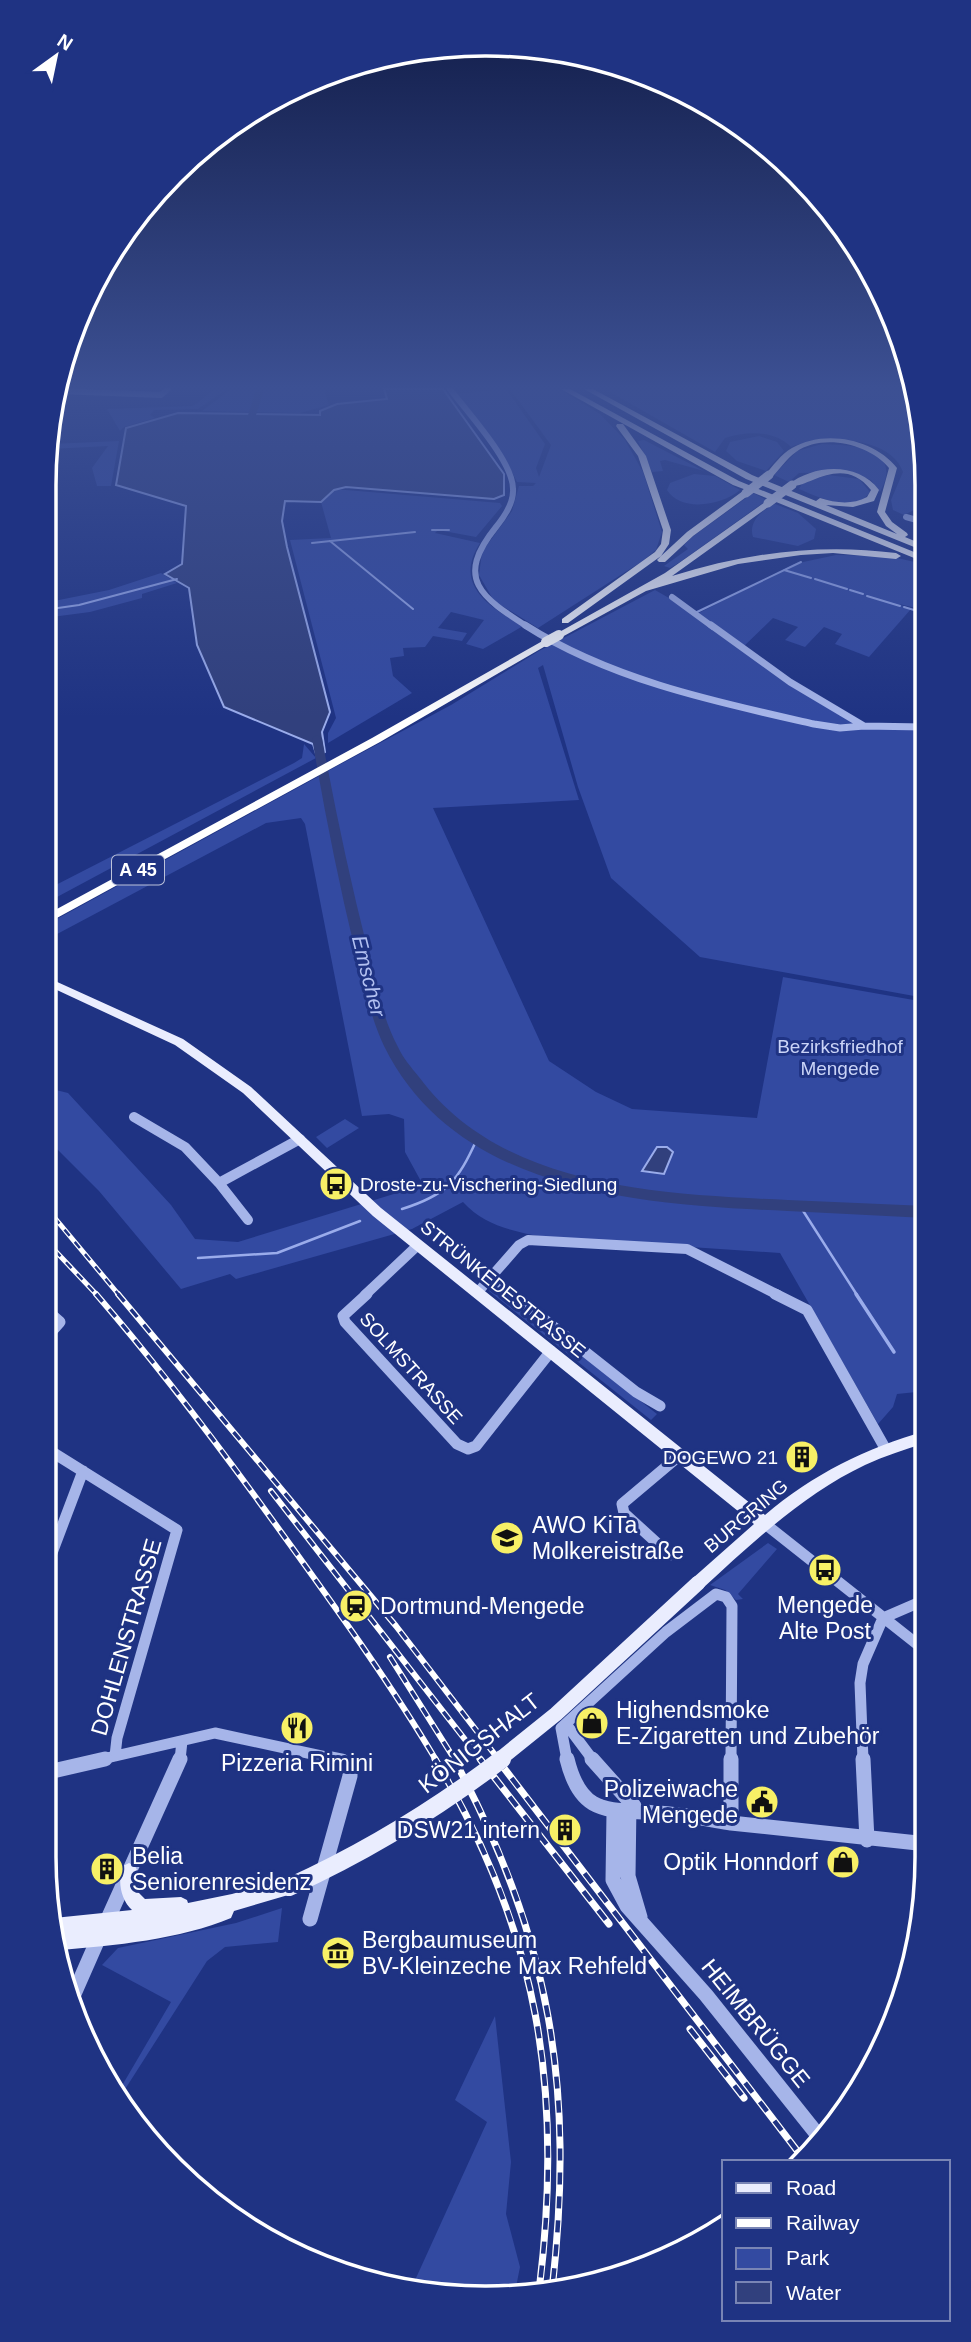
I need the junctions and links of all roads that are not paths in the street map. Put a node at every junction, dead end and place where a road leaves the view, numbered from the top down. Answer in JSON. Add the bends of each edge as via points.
{"nodes":[{"id":1,"x":513,"y":498,"type":"edge"},
{"id":2,"x":657,"y":498,"type":"edge"},
{"id":3,"x":739,"y":498,"type":"edge"},
{"id":4,"x":774,"y":498,"type":"edge"},
{"id":5,"x":775,"y":498,"type":"edge"},
{"id":6,"x":783,"y":498,"type":"edge"},
{"id":7,"x":803,"y":498,"type":"edge"},
{"id":8,"x":815,"y":498,"type":"edge"},
{"id":9,"x":819,"y":498,"type":"edge"},
{"id":10,"x":868,"y":498,"type":"edge"},
{"id":11,"x":883,"y":498,"type":"edge"},
{"id":12,"x":905,"y":516,"type":"dead end"},
{"id":13,"x":915,"y":519,"type":"edge"},
{"id":14,"x":908,"y":538,"type":"junction"},
{"id":15,"x":915,"y":542,"type":"edge"},
{"id":16,"x":915,"y":542,"type":"edge"},
{"id":17,"x":915,"y":555,"type":"edge"},
{"id":18,"x":915,"y":555,"type":"edge"},
{"id":19,"x":915,"y":558,"type":"edge"},
{"id":20,"x":647,"y":588,"type":"junction"},
{"id":21,"x":672,"y":597,"type":"dead end"},
{"id":22,"x":565,"y":621,"type":"junction"},
{"id":23,"x":554,"y":632,"type":"junction"},
{"id":24,"x":864,"y":726,"type":"junction"},
{"id":25,"x":915,"y":727,"type":"edge"},
{"id":26,"x":228,"y":817,"type":"junction"},
{"id":27,"x":56,"y":905,"type":"edge"},
{"id":28,"x":56,"y":914,"type":"edge"},
{"id":29,"x":56,"y":985,"type":"edge"},
{"id":30,"x":134,"y":1117,"type":"dead end"},
{"id":31,"x":300,"y":1139,"type":"junction"},
{"id":32,"x":219,"y":1183,"type":"junction"},
{"id":33,"x":248,"y":1220,"type":"dead end"},
{"id":34,"x":418,"y":1245,"type":"junction"},
{"id":35,"x":491,"y":1277,"type":"junction"},
{"id":36,"x":477,"y":1293,"type":"junction"},
{"id":37,"x":551,"y":1352,"type":"junction"},
{"id":38,"x":660,"y":1406,"type":"dead end"},
{"id":39,"x":915,"y":1440,"type":"edge"},
{"id":40,"x":885,"y":1448,"type":"junction"},
{"id":41,"x":56,"y":1454,"type":"edge"},
{"id":42,"x":679,"y":1455,"type":"junction"},
{"id":43,"x":83,"y":1471,"type":"junction"},
{"id":44,"x":764,"y":1522,"type":"junction"},
{"id":45,"x":56,"y":1542,"type":"edge"},
{"id":46,"x":670,"y":1555,"type":"dead end"},
{"id":47,"x":702,"y":1579,"type":"joint"},
{"id":48,"x":915,"y":1604,"type":"edge"},
{"id":49,"x":883,"y":1618,"type":"junction"},
{"id":50,"x":915,"y":1643,"type":"edge"},
{"id":51,"x":182,"y":1741,"type":"junction"},
{"id":52,"x":569,"y":1742,"type":"junction"},
{"id":53,"x":115,"y":1756,"type":"junction"},
{"id":54,"x":56,"y":1770,"type":"edge"},
{"id":55,"x":630,"y":1809,"type":"junction"},
{"id":56,"x":614,"y":1812,"type":"junction"},
{"id":57,"x":731,"y":1823,"type":"junction"},
{"id":58,"x":867,"y":1840,"type":"junction"},
{"id":59,"x":915,"y":1843,"type":"edge"},
{"id":60,"x":129,"y":1872,"type":"junction"},
{"id":61,"x":251,"y":1900,"type":"junction"},
{"id":62,"x":310,"y":1919,"type":"dead end"},
{"id":63,"x":62,"y":1927,"type":"edge"},
{"id":64,"x":102,"y":1931,"type":"junction"},
{"id":65,"x":653,"y":1938,"type":"junction"},
{"id":66,"x":64,"y":1940,"type":"edge"},
{"id":67,"x":77,"y":1988,"type":"edge"},
{"id":68,"x":815,"y":2131,"type":"edge"}],
"edges":[{"from":1,"to":24,"type":"street","via":[[512,508],[476,553],[473,569],[481,591],[499,610],[614,668],[665,686],[831,727]]},
{"from":2,"to":22,"type":"highway","via":[[667,540],[653,558]]},
{"from":3,"to":22,"type":"highway","number":"A 45","bridge":true,"via":[[652,568]]},
{"from":4,"to":17,"type":"highway"},
{"from":5,"to":20,"type":"highway","number":"A 45","bridge":true},
{"from":6,"to":18,"type":"highway"},
{"from":7,"to":15,"type":"highway"},
{"from":8,"to":14,"type":"highway"},
{"from":9,"to":10,"type":"highway","via":[[840,506]]},
{"from":11,"to":14,"type":"highway","number":"A 45","bridge":true,"via":[[881,512],[892,528]]},
{"from":12,"to":13,"type":"street"},
{"from":14,"to":16,"type":"highway"},
{"from":19,"to":20,"type":"highway","via":[[863,552],[772,555],[714,565]]},
{"from":20,"to":23,"type":"highway","number":"A 45"},
{"from":21,"to":24,"type":"street","via":[[790,682]]},
{"from":22,"to":23,"type":"highway","number":"A 45"},
{"from":23,"to":26,"type":"highway","number":"A 45","bridge":true},
{"from":24,"to":25,"type":"street"},
{"from":26,"to":27,"type":"highway","number":"A 45"},
{"from":26,"to":28,"type":"highway","number":"A 45"},
{"from":29,"to":31,"type":"main road","name":"STRÜNKEDESTRASSE","via":[[158,1031],[201,1056]]},
{"from":30,"to":32,"type":"street","via":[[185,1147]]},
{"from":31,"to":32,"type":"street"},
{"from":31,"to":34,"type":"main road","name":"STRÜNKEDESTRASSE","via":[[367,1204]]},
{"from":32,"to":33,"type":"street"},
{"from":34,"to":36,"type":"main road","name":"STRÜNKEDESTRASSE"},
{"from":34,"to":37,"type":"street","name":"SOLMSTRASSE","via":[[343,1316],[457,1444],[468,1449],[476,1446]]},
{"from":35,"to":36,"type":"street"},
{"from":35,"to":38,"type":"street"},
{"from":35,"to":40,"type":"street","via":[[528,1240],[691,1251],[810,1313]]},
{"from":36,"to":37,"type":"main road","name":"STRÜNKEDESTRASSE"},
{"from":37,"to":42,"type":"main road","name":"STRÜNKEDESTRASSE"},
{"from":39,"to":40,"type":"main road","name":"BURGRING"},
{"from":40,"to":44,"type":"main road","name":"BURGRING","via":[[846,1465]]},
{"from":41,"to":43,"type":"street"},
{"from":42,"to":44,"type":"main road","name":"STRÜNKEDESTRASSE"},
{"from":42,"to":46,"type":"street","via":[[622,1504],[624,1513]]},
{"from":43,"to":45,"type":"street"},
{"from":43,"to":53,"type":"street","name":"DOHLENSTRASSE","via":[[177,1530]]},
{"from":44,"to":47,"type":"main road","name":"BURGRING"},
{"from":44,"to":49,"type":"street","name":"STRÜNKEDESTRASSE"},
{"from":47,"to":61,"type":"main road","name":"KÖNIGSHALT","bridge":true,"via":[[469,1787],[388,1838],[289,1887]]},
{"from":48,"to":49,"type":"street"},
{"from":49,"to":50,"type":"street","name":"STRÜNKEDESTRASSE"},
{"from":49,"to":58,"type":"street","via":[[863,1664],[860,1683]]},
{"from":51,"to":53,"type":"street"},
{"from":51,"to":60,"type":"street","via":[[180,1760]]},
{"from":51,"to":62,"type":"street","via":[[215,1733],[342,1761],[350,1770]]},
{"from":52,"to":55,"type":"street"},
{"from":52,"to":56,"type":"street","via":[[569,1767],[582,1794],[589,1803]]},
{"from":52,"to":57,"type":"street","via":[[566,1724],[712,1594],[724,1596],[732,1609]]},
{"from":53,"to":54,"type":"street"},
{"from":55,"to":56,"type":"street"},
{"from":55,"to":57,"type":"street"},
{"from":55,"to":65,"type":"street","name":"HEIMBRÜGGE","via":[[629,1889]]},
{"from":56,"to":65,"type":"street","name":"HEIMBRÜGGE","via":[[613,1880]]},
{"from":57,"to":58,"type":"street"},
{"from":58,"to":59,"type":"street"},
{"from":60,"to":61,"type":"main road","via":[[131,1897],[149,1909]]},
{"from":60,"to":64,"type":"street"},
{"from":61,"to":64,"type":"main road","name":"KÖNIGSHALT","via":[[231,1911],[184,1924]]},
{"from":63,"to":64,"type":"main road","name":"KÖNIGSHALT"},
{"from":64,"to":66,"type":"main road","name":"KÖNIGSHALT"},
{"from":64,"to":67,"type":"street"},
{"from":65,"to":68,"type":"street","name":"HEIMBRÜGGE","via":[[706,1995]]}]}
